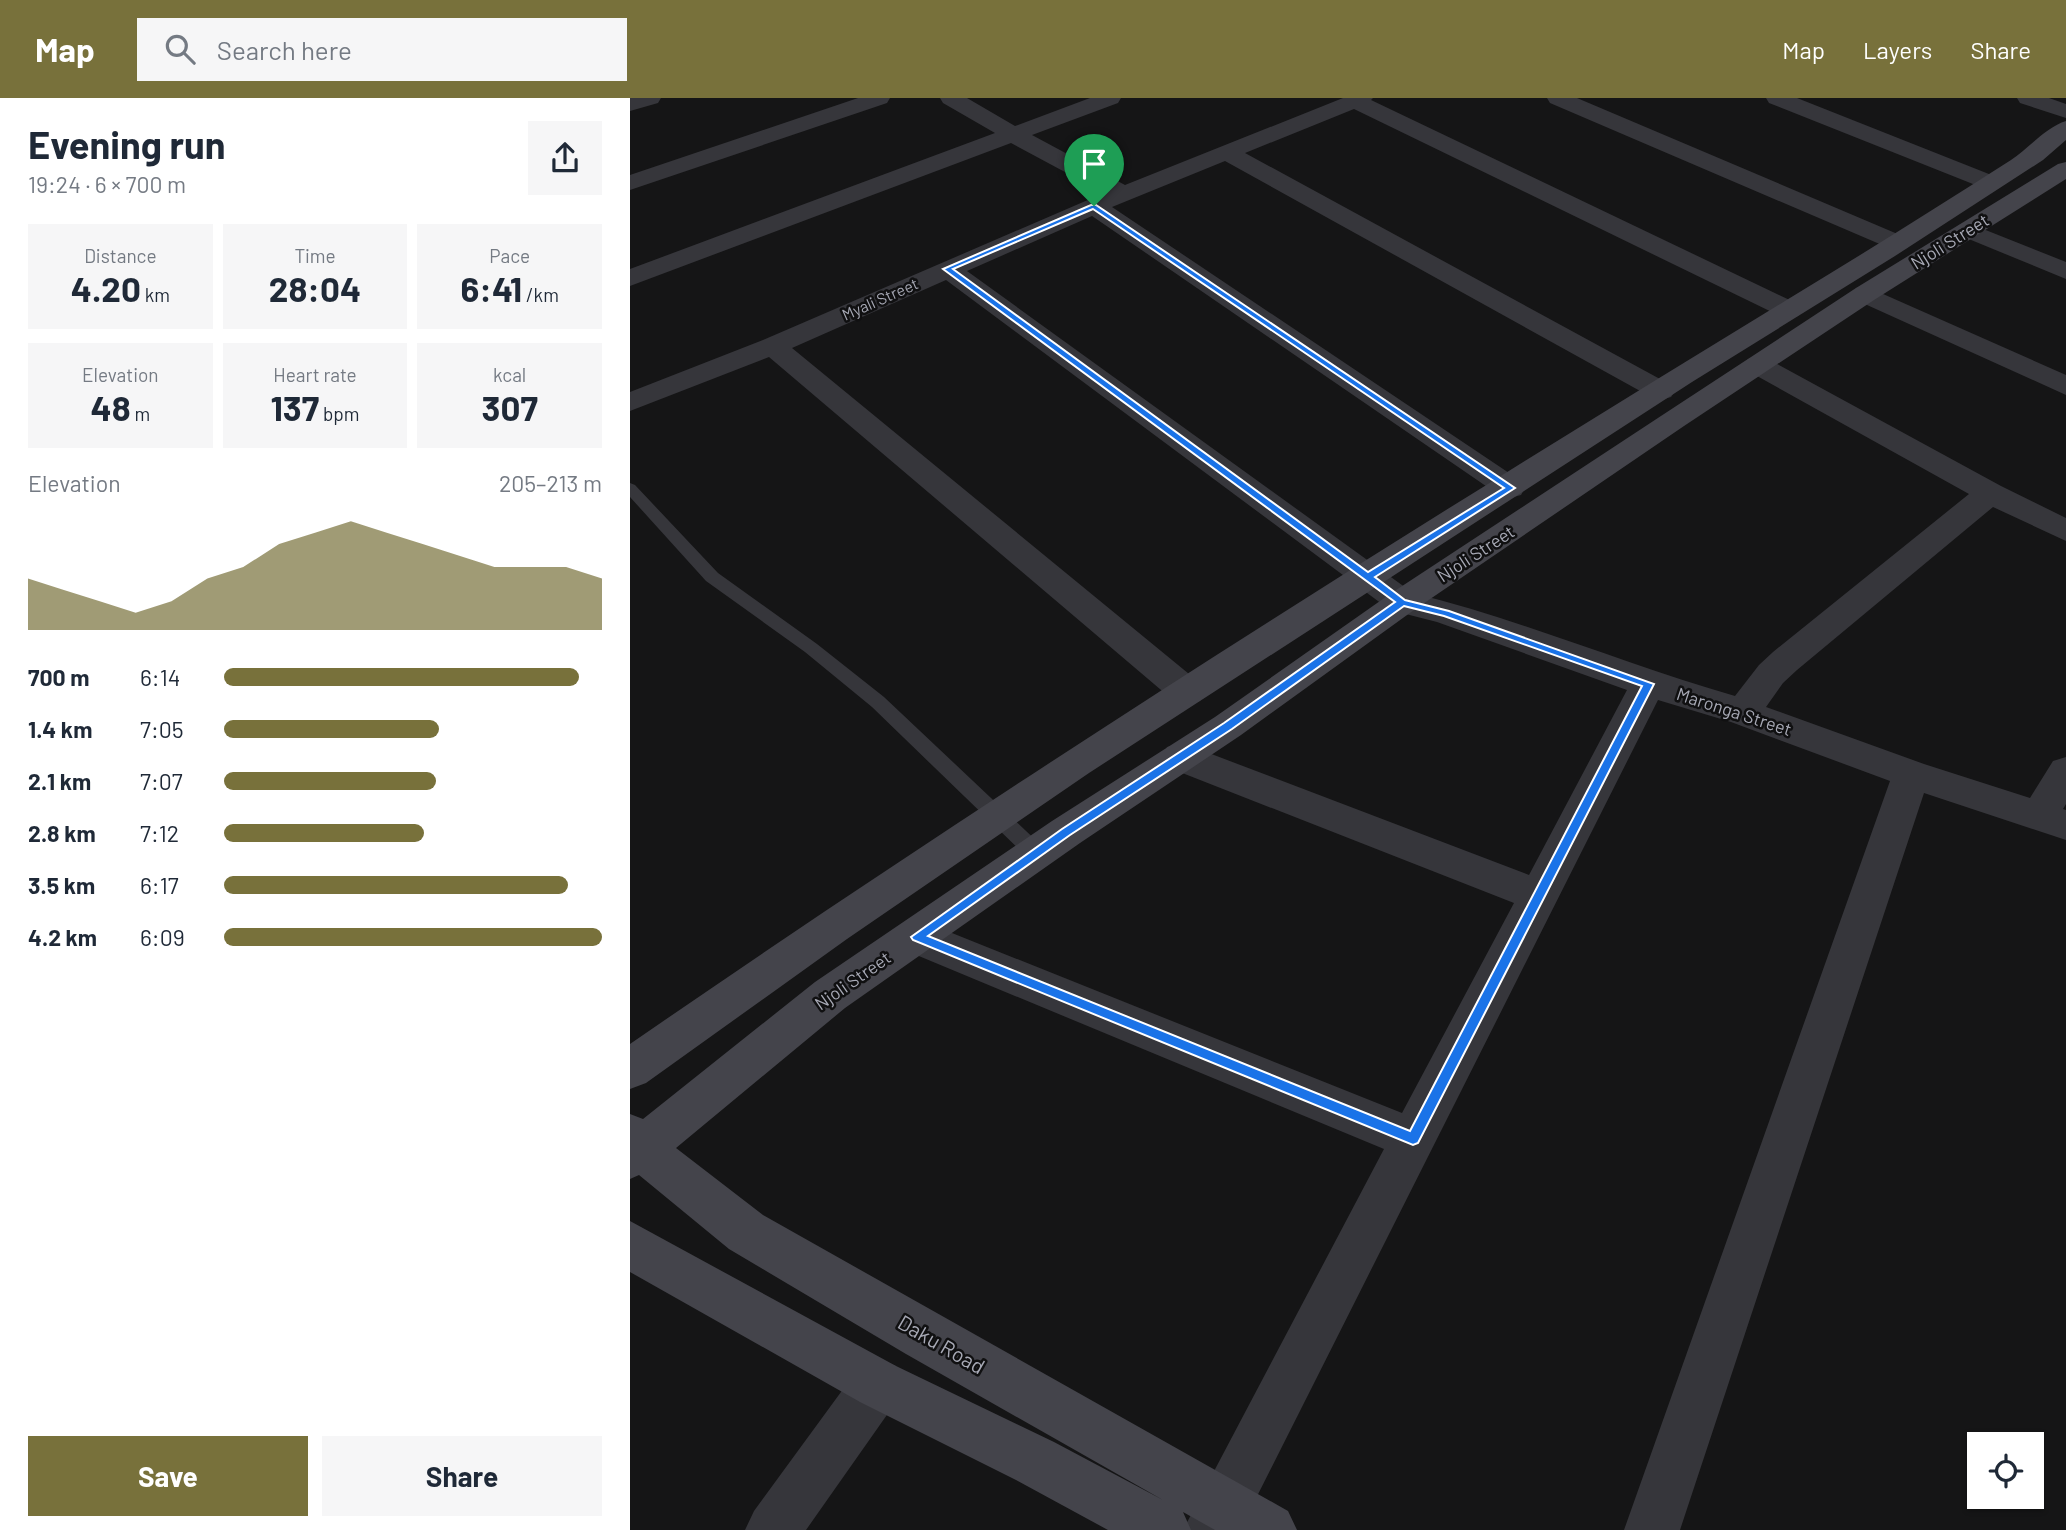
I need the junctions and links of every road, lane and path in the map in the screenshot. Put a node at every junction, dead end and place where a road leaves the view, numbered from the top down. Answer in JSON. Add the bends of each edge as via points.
{"nodes":[{"id":1,"x":650,"y":98,"type":"edge"},
{"id":2,"x":879,"y":98,"type":"edge"},
{"id":3,"x":951,"y":98,"type":"edge"},
{"id":4,"x":1110,"y":98,"type":"edge"},
{"id":5,"x":1558,"y":98,"type":"edge"},
{"id":6,"x":1777,"y":98,"type":"edge"},
{"id":7,"x":2028,"y":98,"type":"edge"},
{"id":8,"x":1358,"y":100,"type":"edge"},
{"id":9,"x":630,"y":104,"type":"edge"},
{"id":10,"x":2066,"y":111,"type":"edge"},
{"id":11,"x":2066,"y":128,"type":"edge"},
{"id":12,"x":1012,"y":134,"type":"junction"},
{"id":13,"x":1227,"y":153,"type":"junction"},
{"id":14,"x":2065,"y":170,"type":"edge"},
{"id":15,"x":630,"y":183,"type":"edge"},
{"id":16,"x":1991,"y":183,"type":"junction"},
{"id":17,"x":1124,"y":194,"type":"junction"},
{"id":18,"x":1094,"y":206,"type":"junction"},
{"id":19,"x":1968,"y":230,"type":"junction"},
{"id":20,"x":1898,"y":243,"type":"junction"},
{"id":21,"x":947,"y":269,"type":"junction"},
{"id":22,"x":2066,"y":271,"type":"edge"},
{"id":23,"x":630,"y":278,"type":"edge"},
{"id":24,"x":1864,"y":294,"type":"junction"},
{"id":25,"x":1789,"y":310,"type":"junction"},
{"id":26,"x":773,"y":346,"type":"junction"},
{"id":27,"x":1758,"y":365,"type":"junction"},
{"id":28,"x":2066,"y":386,"type":"edge"},
{"id":29,"x":1661,"y":391,"type":"junction"},
{"id":30,"x":630,"y":402,"type":"edge"},
{"id":31,"x":630,"y":488,"type":"edge"},
{"id":32,"x":1510,"y":488,"type":"junction"},
{"id":33,"x":1990,"y":493,"type":"junction"},
{"id":34,"x":2066,"y":531,"type":"edge"},
{"id":35,"x":1368,"y":577,"type":"junction"},
{"id":36,"x":1402,"y":602,"type":"junction"},
{"id":37,"x":1648,"y":684,"type":"junction"},
{"id":38,"x":1186,"y":692,"type":"junction"},
{"id":39,"x":1743,"y":712,"type":"junction"},
{"id":40,"x":1180,"y":757,"type":"junction"},
{"id":41,"x":2066,"y":771,"type":"edge"},
{"id":42,"x":1911,"y":774,"type":"junction"},
{"id":43,"x":997,"y":817,"type":"junction"},
{"id":44,"x":2053,"y":821,"type":"edge"},
{"id":45,"x":1037,"y":853,"type":"junction"},
{"id":46,"x":1538,"y":895,"type":"junction"},
{"id":47,"x":917,"y":937,"type":"junction"},
{"id":48,"x":630,"y":1069,"type":"edge"},
{"id":49,"x":1413,"y":1139,"type":"junction"},
{"id":50,"x":634,"y":1147,"type":"edge"},
{"id":51,"x":630,"y":1245,"type":"edge"},
{"id":52,"x":878,"y":1384,"type":"junction"},
{"id":53,"x":1219,"y":1517,"type":"edge"},
{"id":54,"x":773,"y":1530,"type":"edge"},
{"id":55,"x":1163,"y":1530,"type":"edge"},
{"id":56,"x":1269,"y":1530,"type":"edge"},
{"id":57,"x":1652,"y":1530,"type":"edge"}],
"edges":[{"from":1,"to":9,"type":"street"},
{"from":2,"to":15,"type":"street"},
{"from":3,"to":12,"type":"street"},
{"from":4,"to":12,"type":"street"},
{"from":5,"to":20,"type":"street"},
{"from":6,"to":16,"type":"street"},
{"from":7,"to":10,"type":"street"},
{"from":8,"to":13,"type":"street","name":"Myali Street"},
{"from":8,"to":25,"type":"street"},
{"from":11,"to":16,"type":"street","name":"Njoli Street"},
{"from":12,"to":17,"type":"street"},
{"from":12,"to":23,"type":"street"},
{"from":13,"to":17,"type":"street","name":"Myali Street"},
{"from":13,"to":29,"type":"street"},
{"from":14,"to":19,"type":"street","name":"Njoli Street"},
{"from":16,"to":20,"type":"street","name":"Njoli Street"},
{"from":17,"to":18,"type":"street","name":"Myali Street"},
{"from":18,"to":21,"type":"street","name":"Myali Street"},
{"from":18,"to":32,"type":"street"},
{"from":19,"to":22,"type":"street"},
{"from":19,"to":24,"type":"street","name":"Njoli Street"},
{"from":20,"to":25,"type":"street","name":"Njoli Street"},
{"from":21,"to":26,"type":"street","name":"Myali Street"},
{"from":21,"to":35,"type":"street","name":"Maronga Street"},
{"from":24,"to":27,"type":"street","name":"Njoli Street"},
{"from":24,"to":28,"type":"street"},
{"from":25,"to":29,"type":"street","name":"Njoli Street"},
{"from":26,"to":30,"type":"street","name":"Myali Street"},
{"from":26,"to":38,"type":"street"},
{"from":27,"to":33,"type":"street"},
{"from":27,"to":36,"type":"street","name":"Njoli Street"},
{"from":29,"to":32,"type":"street","name":"Njoli Street"},
{"from":31,"to":43,"type":"lane","via":[[712,577],[878,702]]},
{"from":32,"to":35,"type":"street","name":"Njoli Street"},
{"from":33,"to":34,"type":"street"},
{"from":33,"to":39,"type":"street","via":[[1785,660]]},
{"from":35,"to":36,"type":"street","name":"Maronga Street"},
{"from":35,"to":38,"type":"street","name":"Njoli Street"},
{"from":36,"to":37,"type":"street","name":"Maronga Street"},
{"from":36,"to":40,"type":"street","name":"Njoli Street"},
{"from":37,"to":39,"type":"street","name":"Maronga Street"},
{"from":37,"to":46,"type":"street"},
{"from":38,"to":43,"type":"street","name":"Njoli Street"},
{"from":39,"to":42,"type":"street","name":"Maronga Street"},
{"from":40,"to":45,"type":"street","name":"Njoli Street"},
{"from":40,"to":46,"type":"street"},
{"from":41,"to":44,"type":"street"},
{"from":42,"to":44,"type":"street","name":"Maronga Street"},
{"from":42,"to":57,"type":"street"},
{"from":43,"to":45,"type":"lane"},
{"from":43,"to":48,"type":"street","name":"Njoli Street"},
{"from":45,"to":47,"type":"street","name":"Njoli Street"},
{"from":46,"to":49,"type":"street"},
{"from":47,"to":49,"type":"street"},
{"from":47,"to":50,"type":"street","name":"Njoli Street","via":[[830,995]]},
{"from":49,"to":53,"type":"street"},
{"from":50,"to":53,"type":"street","name":"Daku Road","via":[[746,1232]]},
{"from":51,"to":52,"type":"street"},
{"from":52,"to":54,"type":"street"},
{"from":52,"to":55,"type":"street"},
{"from":53,"to":56,"type":"street","name":"Daku Road"}]}
